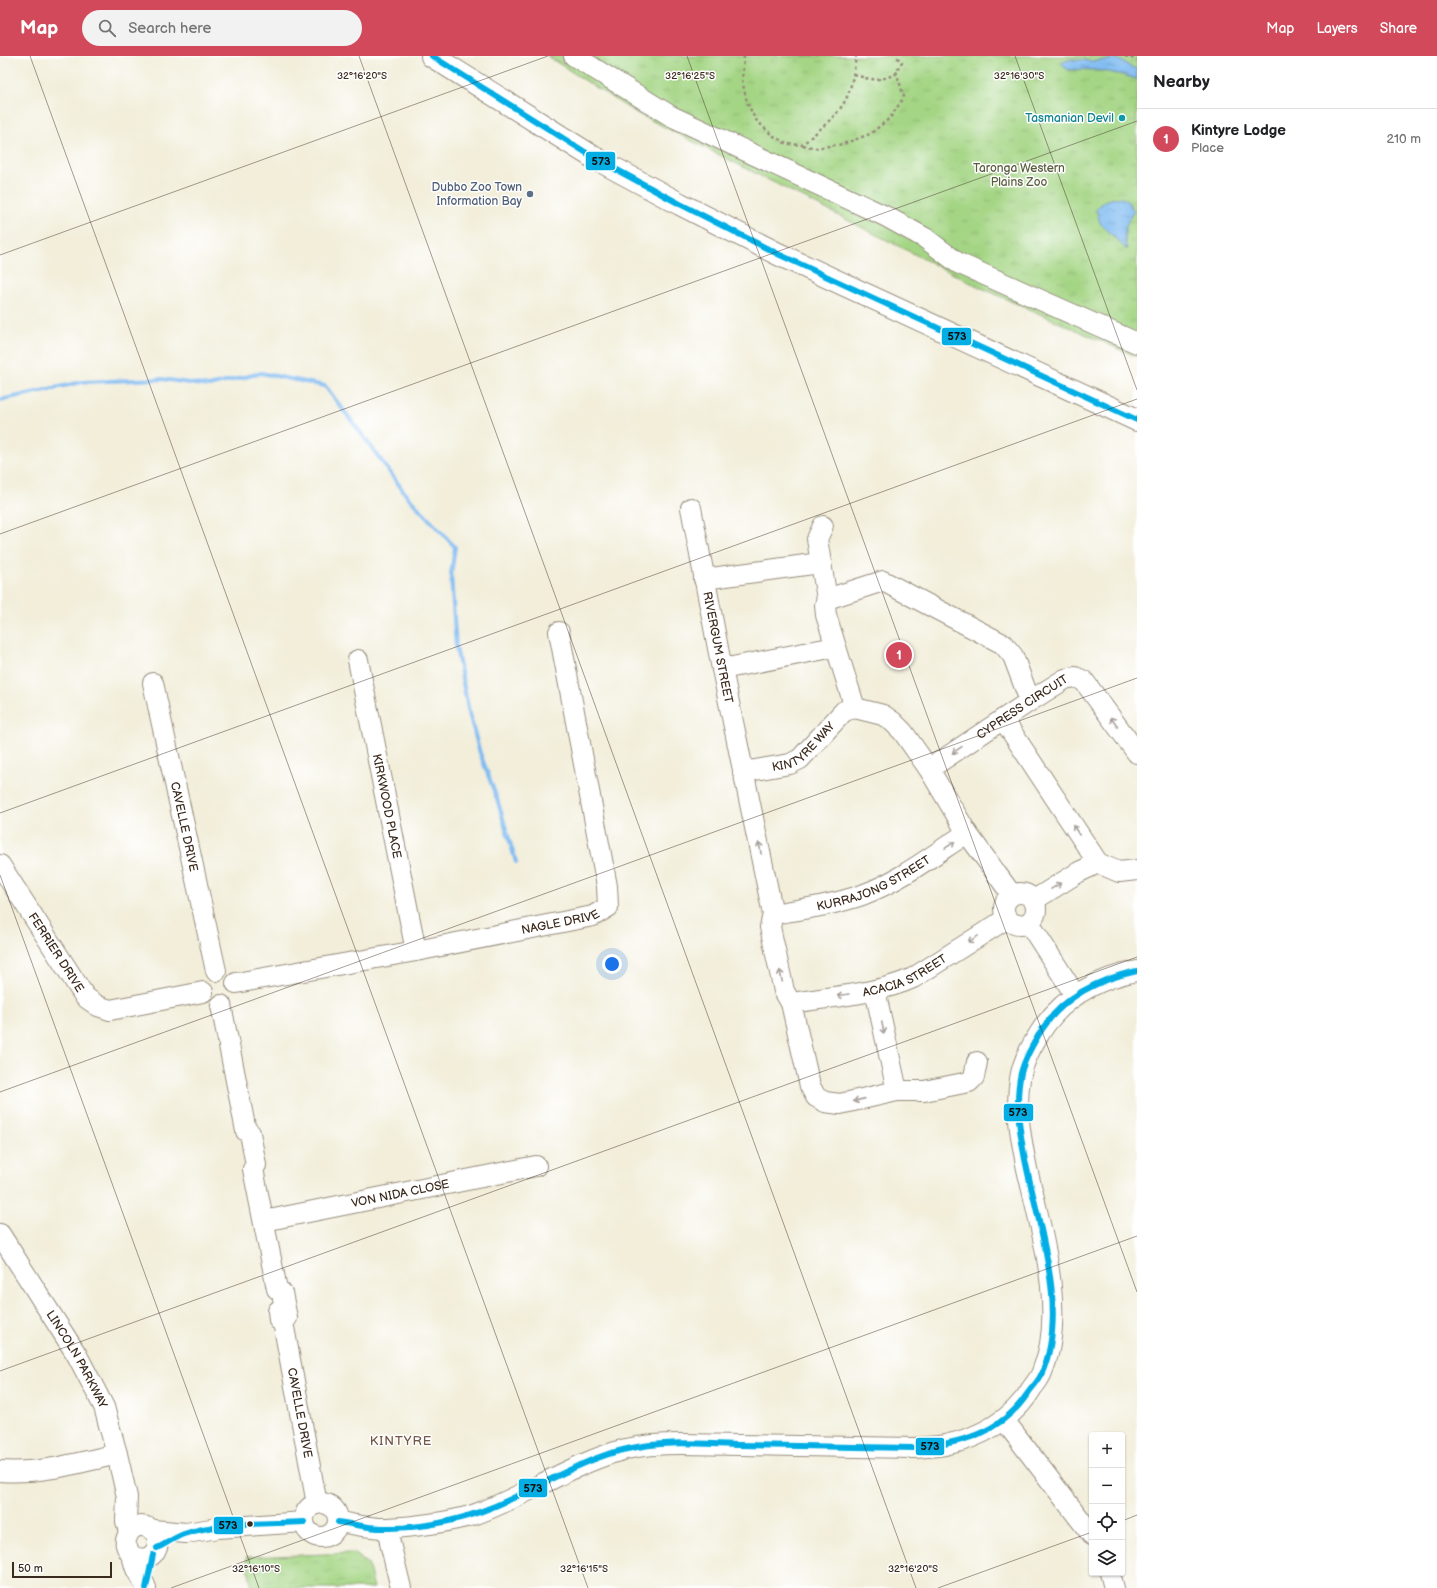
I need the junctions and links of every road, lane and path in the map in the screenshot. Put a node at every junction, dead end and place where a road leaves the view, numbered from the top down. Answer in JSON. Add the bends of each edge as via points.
{"nodes":[{"id":1,"x":432,"y":56,"type":"edge"},
{"id":2,"x":574,"y":56,"type":"edge"},
{"id":3,"x":744,"y":56,"type":"edge"},
{"id":4,"x":856,"y":56,"type":"edge"},
{"id":5,"x":896,"y":56,"type":"edge"},
{"id":6,"x":1125,"y":56,"type":"edge"},
{"id":7,"x":1137,"y":60,"type":"edge"},
{"id":8,"x":854,"y":74,"type":"junction"},
{"id":9,"x":896,"y":74,"type":"junction"},
{"id":10,"x":802,"y":145,"type":"junction"},
{"id":11,"x":1137,"y":343,"type":"edge"},
{"id":12,"x":1137,"y":420,"type":"edge"},
{"id":13,"x":691,"y":508,"type":"dead end"},
{"id":14,"x":823,"y":526,"type":"dead end"},
{"id":15,"x":820,"y":563,"type":"junction"},
{"id":16,"x":704,"y":579,"type":"junction"},
{"id":17,"x":827,"y":599,"type":"junction"},
{"id":18,"x":559,"y":632,"type":"dead end"},
{"id":19,"x":835,"y":647,"type":"junction"},
{"id":20,"x":358,"y":660,"type":"dead end"},
{"id":21,"x":722,"y":669,"type":"junction"},
{"id":22,"x":153,"y":683,"type":"dead end"},
{"id":23,"x":1030,"y":701,"type":"junction"},
{"id":24,"x":855,"y":708,"type":"junction"},
{"id":25,"x":1003,"y":719,"type":"junction"},
{"id":26,"x":1137,"y":753,"type":"edge"},
{"id":27,"x":929,"y":769,"type":"junction"},
{"id":28,"x":745,"y":779,"type":"junction"},
{"id":29,"x":967,"y":833,"type":"junction"},
{"id":30,"x":1098,"y":863,"type":"junction"},
{"id":31,"x":0,"y":865,"type":"edge"},
{"id":32,"x":1137,"y":870,"type":"edge"},
{"id":33,"x":1012,"y":895,"type":"junction"},
{"id":34,"x":1034,"y":900,"type":"junction"},
{"id":35,"x":773,"y":914,"type":"junction"},
{"id":36,"x":1006,"y":918,"type":"junction"},
{"id":37,"x":1029,"y":923,"type":"junction"},
{"id":38,"x":416,"y":951,"type":"junction"},
{"id":39,"x":1137,"y":971,"type":"edge"},
{"id":40,"x":216,"y":972,"type":"junction"},
{"id":41,"x":236,"y":983,"type":"junction"},
{"id":42,"x":876,"y":990,"type":"junction"},
{"id":43,"x":203,"y":992,"type":"junction"},
{"id":44,"x":1075,"y":995,"type":"junction"},
{"id":45,"x":791,"y":1003,"type":"junction"},
{"id":46,"x":221,"y":1005,"type":"junction"},
{"id":47,"x":977,"y":1062,"type":"dead end"},
{"id":48,"x":897,"y":1091,"type":"junction"},
{"id":49,"x":536,"y":1166,"type":"dead end"},
{"id":50,"x":264,"y":1221,"type":"junction"},
{"id":51,"x":0,"y":1234,"type":"edge"},
{"id":52,"x":1004,"y":1420,"type":"junction"},
{"id":53,"x":118,"y":1454,"type":"junction"},
{"id":54,"x":0,"y":1471,"type":"edge"},
{"id":55,"x":317,"y":1504,"type":"junction"},
{"id":56,"x":304,"y":1522,"type":"junction"},
{"id":57,"x":338,"y":1522,"type":"junction"},
{"id":58,"x":388,"y":1528,"type":"junction"},
{"id":59,"x":1089,"y":1531,"type":"edge"},
{"id":60,"x":147,"y":1538,"type":"junction"},
{"id":61,"x":1111,"y":1576,"type":"edge"},
{"id":62,"x":146,"y":1587,"type":"edge"},
{"id":63,"x":401,"y":1588,"type":"edge"},
{"id":64,"x":1114,"y":1588,"type":"edge"}],
"edges":[{"from":1,"to":12,"type":"highway","via":[[593,157],[680,204],[778,254]]},
{"from":2,"to":11,"type":"street","via":[[671,116],[887,217],[925,238],[958,263]]},
{"from":3,"to":10,"type":"path","via":[[742,80],[746,102],[755,119],[772,136],[787,144]]},
{"from":4,"to":8,"type":"path"},
{"from":5,"to":9,"type":"path","via":[[902,62]]},
{"from":6,"to":7,"type":"path"},
{"from":8,"to":9,"type":"path","via":[[867,79],[882,80]]},
{"from":8,"to":10,"type":"path","via":[[846,101],[826,126]]},
{"from":9,"to":10,"type":"path","via":[[904,97],[890,118],[870,134],[842,144],[815,148]]},
{"from":13,"to":16,"type":"street","name":"RIVERGUM STREET"},
{"from":14,"to":15,"type":"street","via":[[817,539]]},
{"from":15,"to":16,"type":"street"},
{"from":15,"to":17,"type":"street"},
{"from":16,"to":21,"type":"street","name":"RIVERGUM STREET"},
{"from":17,"to":19,"type":"street","via":[[826,615]]},
{"from":17,"to":23,"type":"street","via":[[883,582],[1003,644],[1014,656]]},
{"from":18,"to":38,"type":"street","name":"NAGLE DRIVE","via":[[607,886],[608,907],[593,916]]},
{"from":19,"to":21,"type":"street"},
{"from":19,"to":24,"type":"street"},
{"from":20,"to":38,"type":"street","name":"KIRKWOOD PLACE"},
{"from":21,"to":28,"type":"street","name":"RIVERGUM STREET"},
{"from":22,"to":40,"type":"street","name":"CAVELLE DRIVE"},
{"from":23,"to":25,"type":"street","name":"CYPRESS CIRCUIT"},
{"from":26,"to":23,"type":"street","name":"CYPRESS CIRCUIT","one_way":true,"via":[[1084,681],[1075,677],[1065,679]]},
{"from":24,"to":27,"type":"street","via":[[883,715],[893,722]]},
{"from":24,"to":28,"type":"street","name":"KINTYRE WAY","via":[[844,711],[800,759]]},
{"from":25,"to":27,"type":"street","name":"CYPRESS CIRCUIT","one_way":true},
{"from":30,"to":25,"type":"street","one_way":true},
{"from":27,"to":29,"type":"street"},
{"from":35,"to":28,"type":"street","name":"RIVERGUM STREET","one_way":true},
{"from":29,"to":33,"type":"street"},
{"from":35,"to":29,"type":"street","name":"KURRAJONG STREET","one_way":true,"via":[[838,903],[863,895],[898,879]]},
{"from":30,"to":32,"type":"street","via":[[1119,872]]},
{"from":34,"to":30,"type":"street","one_way":true},
{"from":31,"to":43,"type":"street","name":"FERRIER DRIVE","via":[[86,997],[98,1006],[110,1010]]},
{"from":33,"to":34,"type":"street","via":[[1022,892]]},
{"from":33,"to":36,"type":"street","via":[[1005,903]]},
{"from":34,"to":37,"type":"street","via":[[1036,910],[1033,920]]},
{"from":45,"to":35,"type":"street","name":"RIVERGUM STREET","one_way":true,"via":[[784,991],[770,927]]},
{"from":36,"to":37,"type":"street","via":[[1019,926]]},
{"from":36,"to":42,"type":"street","name":"ACACIA STREET","one_way":true,"via":[[913,978]]},
{"from":37,"to":44,"type":"street"},
{"from":38,"to":41,"type":"street","name":"NAGLE DRIVE"},
{"from":39,"to":44,"type":"street","via":[[1093,984]]},
{"from":40,"to":41,"type":"street","via":[[226,972]]},
{"from":40,"to":43,"type":"street","via":[[204,981]]},
{"from":41,"to":46,"type":"street","via":[[234,998]]},
{"from":42,"to":45,"type":"street","name":"ACACIA STREET","one_way":true},
{"from":42,"to":48,"type":"street","one_way":true},
{"from":43,"to":46,"type":"street","via":[[212,1003]]},
{"from":44,"to":52,"type":"street","via":[[1052,1015],[1032,1044],[1020,1078],[1018,1108],[1021,1138],[1048,1262],[1053,1302],[1051,1340],[1042,1373],[1025,1400]]},
{"from":48,"to":45,"type":"street","name":"RIVERGUM STREET","one_way":true,"via":[[840,1104],[825,1102],[816,1097],[810,1086]]},
{"from":46,"to":50,"type":"street","name":"CAVELLE DRIVE","via":[[246,1131],[250,1133],[256,1165],[253,1169]]},
{"from":47,"to":48,"type":"street","via":[[974,1077],[969,1082],[924,1090]]},
{"from":49,"to":50,"type":"street","name":"VON NIDA CLOSE"},
{"from":50,"to":55,"type":"street","name":"CAVELLE DRIVE","via":[[277,1289],[274,1293],[279,1320],[283,1322]]},
{"from":51,"to":53,"type":"street","name":"LINCOLN PARKWAY","via":[[77,1355],[104,1407]]},
{"from":52,"to":58,"type":"street","via":[[975,1436],[945,1445],[914,1448],[681,1444],[626,1449],[584,1464],[497,1506],[471,1515]]},
{"from":52,"to":59,"type":"street"},
{"from":53,"to":54,"type":"street","via":[[64,1466],[19,1472]]},
{"from":53,"to":60,"type":"street","name":"LINCOLN PARKWAY","via":[[127,1497],[126,1521]]},
{"from":55,"to":56,"type":"street","via":[[308,1509]]},
{"from":55,"to":57,"type":"street","via":[[332,1507]]},
{"from":56,"to":57,"type":"street","via":[[309,1532],[318,1537],[334,1532]]},
{"from":56,"to":60,"type":"street","via":[[218,1528],[186,1533],[167,1544]]},
{"from":57,"to":58,"type":"street"},
{"from":58,"to":63,"type":"street"},
{"from":60,"to":62,"type":"street","name":"LINCOLN PARKWAY"},
{"from":60,"to":62,"type":"street","name":"LINCOLN PARKWAY","via":[[126,1538],[128,1551]]},
{"from":61,"to":64,"type":"street"}]}
